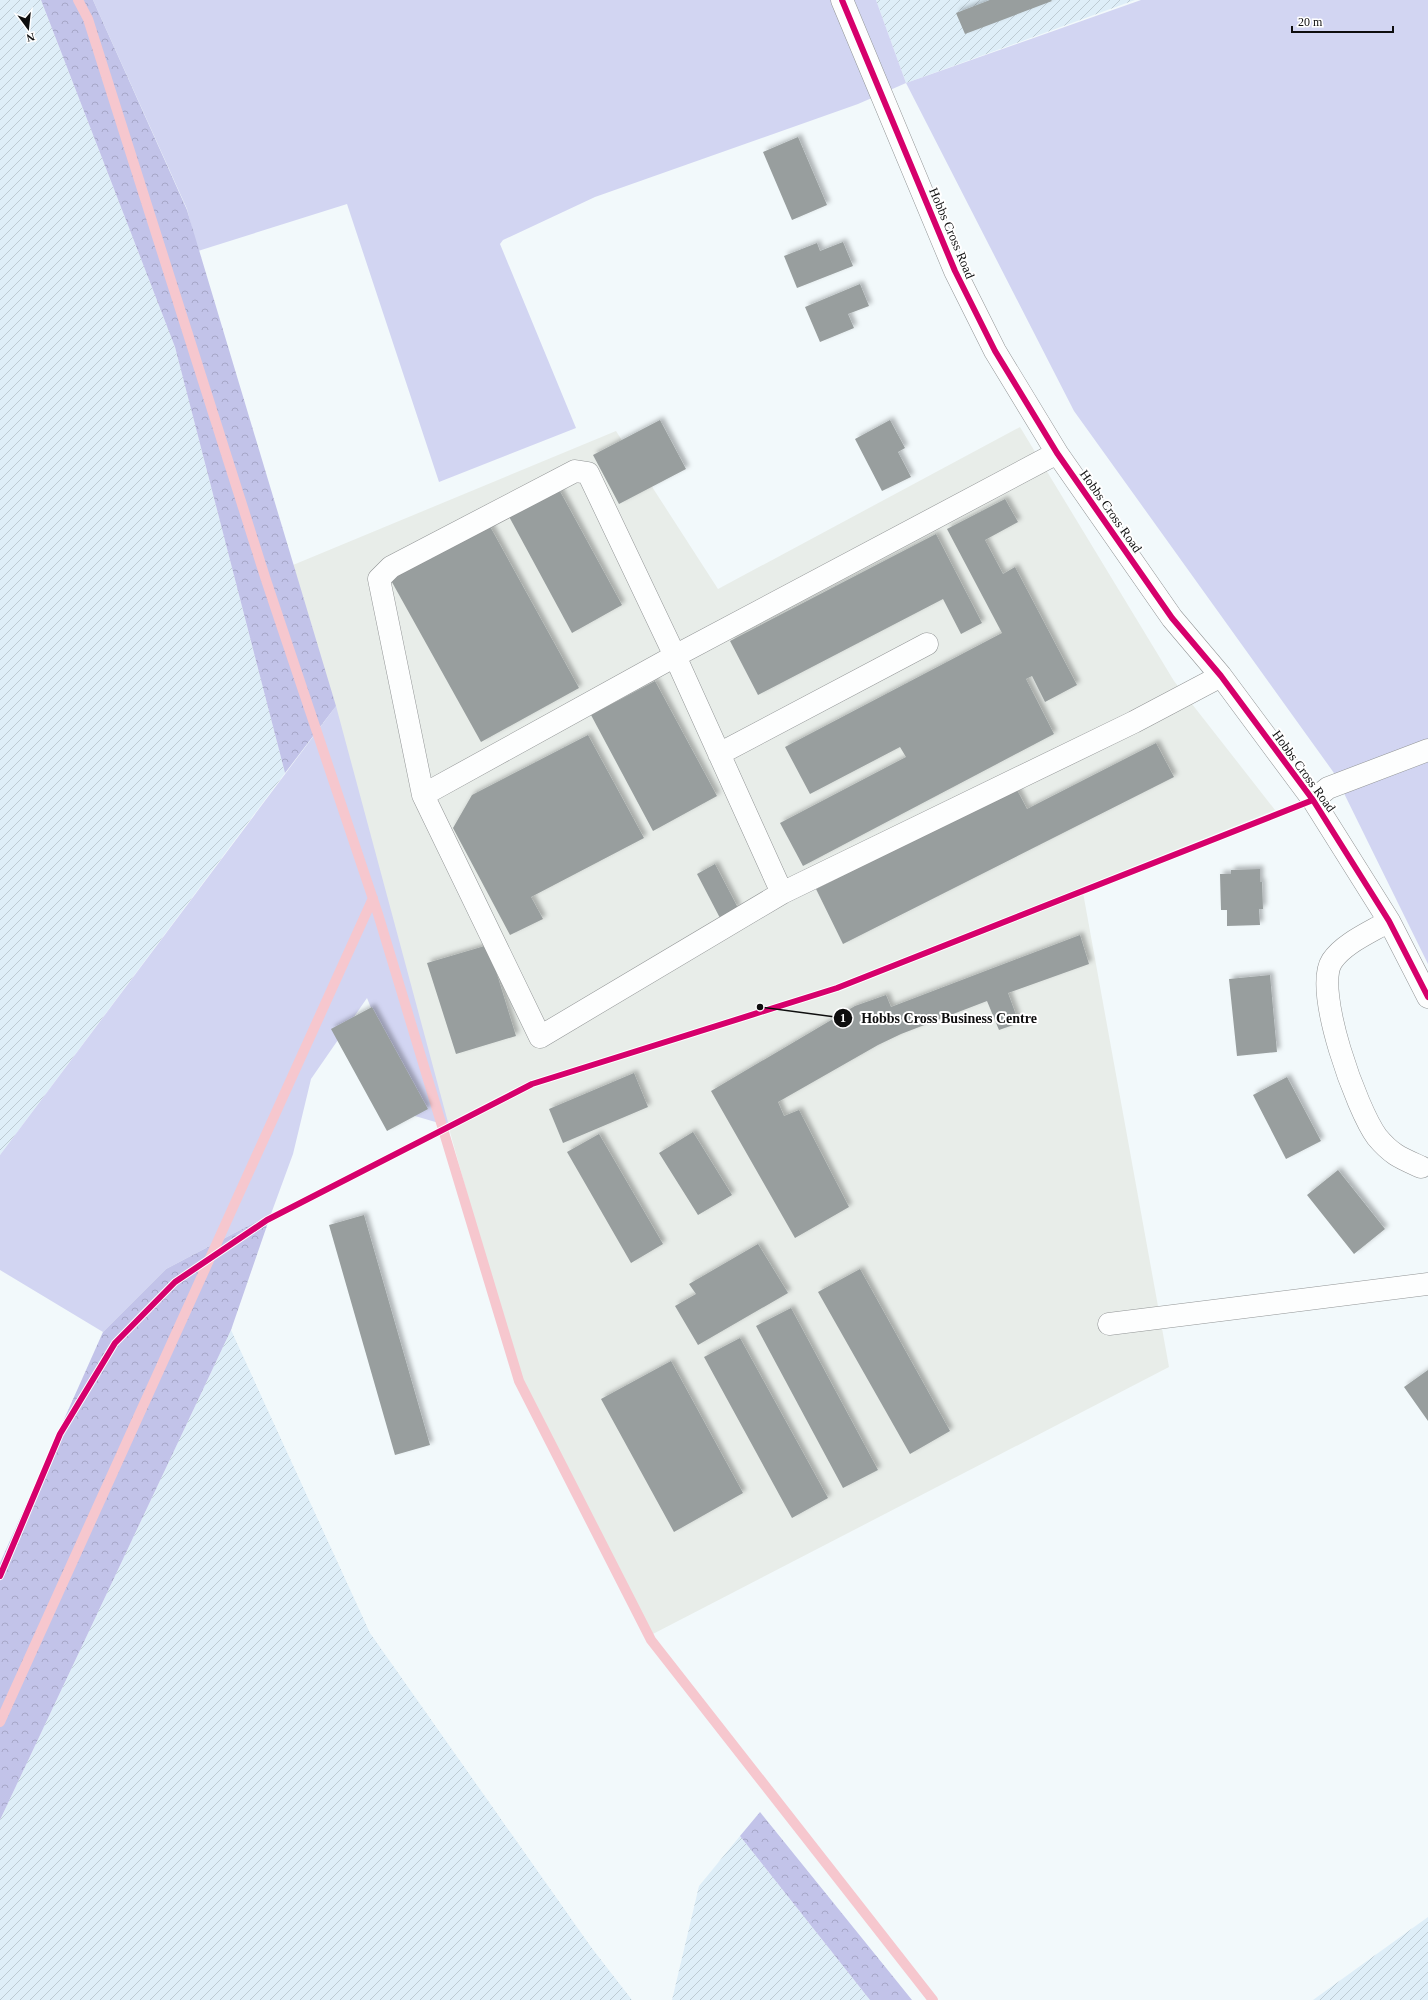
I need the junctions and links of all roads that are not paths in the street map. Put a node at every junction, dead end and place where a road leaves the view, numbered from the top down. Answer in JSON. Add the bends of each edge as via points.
{"nodes":[{"id":1,"x":842,"y":0,"type":"edge"},
{"id":2,"x":1057,"y":453,"type":"junction"},
{"id":3,"x":927,"y":644,"type":"dead end"},
{"id":4,"x":675,"y":656,"type":"junction"},
{"id":5,"x":1221,"y":676,"type":"junction"},
{"id":6,"x":1428,"y":750,"type":"edge"},
{"id":7,"x":719,"y":754,"type":"junction"},
{"id":8,"x":423,"y":795,"type":"junction"},
{"id":9,"x":1313,"y":800,"type":"junction"},
{"id":10,"x":782,"y":893,"type":"junction"},
{"id":11,"x":1389,"y":921,"type":"junction"},
{"id":12,"x":1428,"y":997,"type":"edge"},
{"id":13,"x":1421,"y":1167,"type":"dead end"},
{"id":14,"x":1428,"y":1284,"type":"edge"},
{"id":15,"x":1109,"y":1324,"type":"dead end"}],
"edges":[{"from":1,"to":2,"type":"street","name":"Hobbs Cross Road","via":[[955,271],[995,351]]},
{"from":2,"to":4,"type":"street"},
{"from":2,"to":5,"type":"street","name":"Hobbs Cross Road","via":[[1172,618]]},
{"from":3,"to":7,"type":"street"},
{"from":4,"to":7,"type":"street"},
{"from":4,"to":8,"type":"street"},
{"from":4,"to":8,"type":"street","via":[[588,473],[575,471],[391,567],[379,578]]},
{"from":5,"to":9,"type":"street","name":"Hobbs Cross Road"},
{"from":5,"to":10,"type":"street","via":[[1134,722]]},
{"from":6,"to":9,"type":"street","via":[[1328,788]]},
{"from":7,"to":10,"type":"street"},
{"from":8,"to":10,"type":"street","via":[[540,1038]]},
{"from":9,"to":11,"type":"street","name":"Hobbs Cross Road"},
{"from":11,"to":12,"type":"street","name":"Hobbs Cross Road"},
{"from":11,"to":13,"type":"street","via":[[1347,946],[1332,962],[1326,985],[1328,1006],[1340,1049],[1366,1118],[1377,1136],[1394,1155]]},
{"from":14,"to":15,"type":"street"}]}
